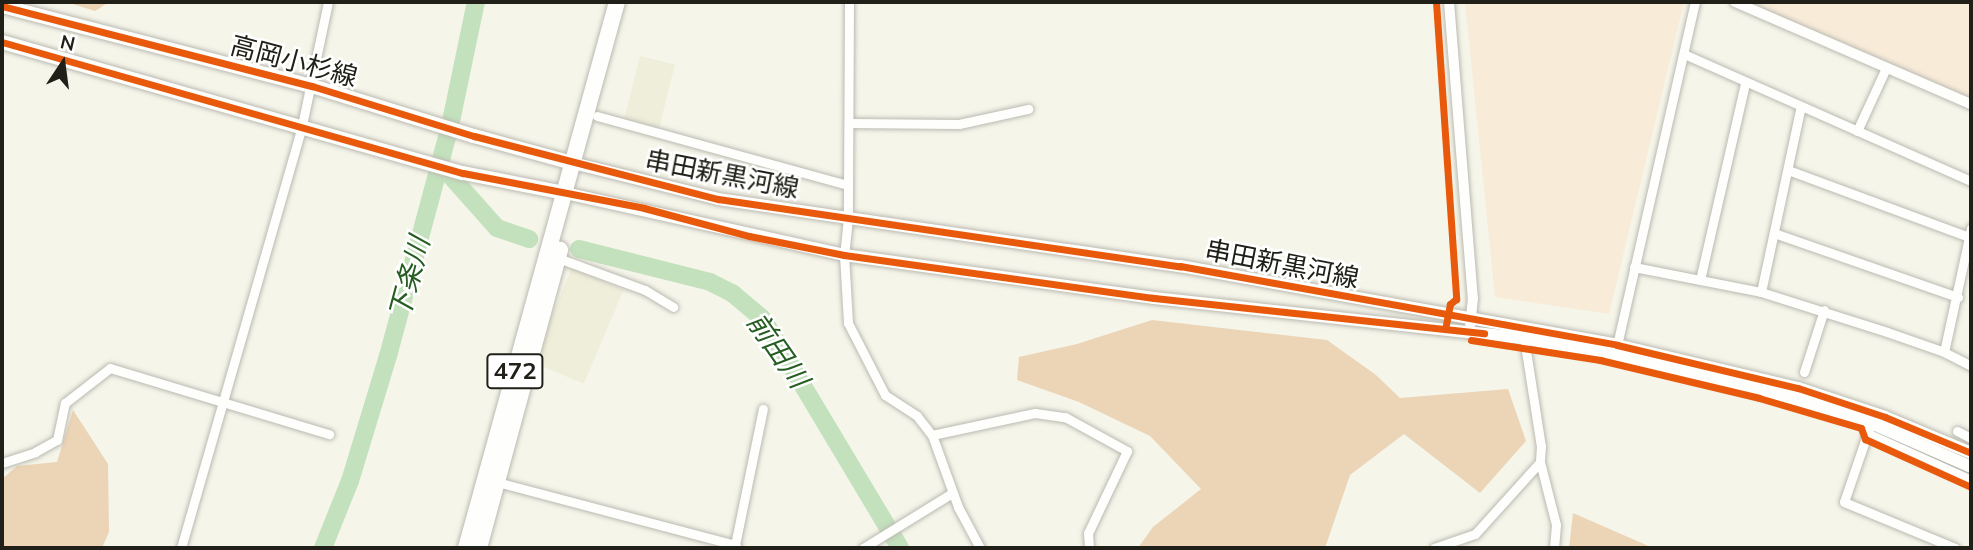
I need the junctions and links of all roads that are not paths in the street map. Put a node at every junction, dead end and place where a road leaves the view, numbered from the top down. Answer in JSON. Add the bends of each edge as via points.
{"nodes":[{"id":1,"x":328,"y":2,"type":"edge"},
{"id":2,"x":617,"y":2,"type":"edge"},
{"id":3,"x":628,"y":2,"type":"edge"},
{"id":4,"x":849,"y":2,"type":"edge"},
{"id":5,"x":1449,"y":2,"type":"edge"},
{"id":6,"x":1695,"y":2,"type":"edge"},
{"id":7,"x":1735,"y":2,"type":"edge"},
{"id":8,"x":2,"y":6,"type":"edge"},
{"id":9,"x":2,"y":42,"type":"edge"},
{"id":10,"x":1684,"y":54,"type":"junction"},
{"id":11,"x":1886,"y":68,"type":"junction"},
{"id":12,"x":1745,"y":83,"type":"junction"},
{"id":13,"x":312,"y":86,"type":"junction"},
{"id":14,"x":1971,"y":104,"type":"edge"},
{"id":15,"x":1801,"y":106,"type":"junction"},
{"id":16,"x":1028,"y":109,"type":"dead end"},
{"id":17,"x":597,"y":116,"type":"junction"},
{"id":18,"x":849,"y":123,"type":"junction"},
{"id":19,"x":301,"y":130,"type":"junction"},
{"id":20,"x":1857,"y":131,"type":"junction"},
{"id":21,"x":579,"y":164,"type":"junction"},
{"id":22,"x":1788,"y":170,"type":"junction"},
{"id":23,"x":1971,"y":181,"type":"edge"},
{"id":24,"x":847,"y":185,"type":"junction"},
{"id":25,"x":570,"y":194,"type":"junction"},
{"id":26,"x":848,"y":218,"type":"junction"},
{"id":27,"x":1970,"y":232,"type":"edge"},
{"id":28,"x":1774,"y":233,"type":"junction"},
{"id":29,"x":844,"y":255,"type":"junction"},
{"id":30,"x":558,"y":258,"type":"junction"},
{"id":31,"x":1634,"y":267,"type":"junction"},
{"id":32,"x":1700,"y":280,"type":"junction"},
{"id":33,"x":1761,"y":292,"type":"junction"},
{"id":34,"x":1958,"y":297,"type":"junction"},
{"id":35,"x":673,"y":307,"type":"dead end"},
{"id":36,"x":1824,"y":310,"type":"junction"},
{"id":37,"x":1470,"y":325,"type":"junction"},
{"id":38,"x":1524,"y":338,"type":"junction"},
{"id":39,"x":1617,"y":345,"type":"junction"},
{"id":40,"x":1944,"y":352,"type":"junction"},
{"id":41,"x":1971,"y":366,"type":"edge"},
{"id":42,"x":1804,"y":372,"type":"dead end"},
{"id":43,"x":223,"y":400,"type":"junction"},
{"id":44,"x":763,"y":409,"type":"dead end"},
{"id":45,"x":1869,"y":428,"type":"junction"},
{"id":46,"x":1957,"y":431,"type":"dead end"},
{"id":47,"x":329,"y":434,"type":"dead end"},
{"id":48,"x":932,"y":435,"type":"junction"},
{"id":49,"x":1971,"y":438,"type":"edge"},
{"id":50,"x":1971,"y":453,"type":"edge"},
{"id":51,"x":1539,"y":462,"type":"junction"},
{"id":52,"x":2,"y":463,"type":"edge"},
{"id":53,"x":1971,"y":467,"type":"edge"},
{"id":54,"x":1971,"y":480,"type":"edge"},
{"id":55,"x":497,"y":482,"type":"junction"},
{"id":56,"x":952,"y":493,"type":"junction"},
{"id":57,"x":736,"y":547,"type":"edge"},
{"id":58,"x":181,"y":548,"type":"edge"},
{"id":59,"x":466,"y":548,"type":"edge"},
{"id":60,"x":479,"y":548,"type":"edge"},
{"id":61,"x":863,"y":548,"type":"edge"},
{"id":62,"x":980,"y":548,"type":"edge"},
{"id":63,"x":1089,"y":548,"type":"edge"},
{"id":64,"x":1434,"y":548,"type":"edge"},
{"id":65,"x":1554,"y":548,"type":"edge"},
{"id":66,"x":1955,"y":548,"type":"edge"}],
"edges":[{"from":1,"to":13,"type":"street"},
{"from":2,"to":21,"type":"highway","number":"472"},
{"from":3,"to":17,"type":"highway","number":"472"},
{"from":4,"to":18,"type":"street"},
{"from":5,"to":37,"type":"street","via":[[1473,298]]},
{"from":6,"to":10,"type":"street"},
{"from":7,"to":11,"type":"street"},
{"from":8,"to":13,"type":"main road","name":"高岡小杉線"},
{"from":9,"to":19,"type":"main road"},
{"from":10,"to":12,"type":"street"},
{"from":10,"to":31,"type":"street"},
{"from":11,"to":14,"type":"street"},
{"from":11,"to":20,"type":"street"},
{"from":12,"to":15,"type":"street"},
{"from":12,"to":32,"type":"street"},
{"from":13,"to":19,"type":"street"},
{"from":13,"to":21,"type":"main road","name":"高岡小杉線"},
{"from":15,"to":20,"type":"street"},
{"from":15,"to":22,"type":"street"},
{"from":16,"to":18,"type":"street","via":[[959,124]]},
{"from":17,"to":21,"type":"highway","number":"472"},
{"from":17,"to":24,"type":"street"},
{"from":18,"to":24,"type":"street"},
{"from":19,"to":25,"type":"main road","via":[[463,173]]},
{"from":19,"to":43,"type":"street"},
{"from":20,"to":23,"type":"street"},
{"from":21,"to":25,"type":"highway","number":"472"},
{"from":21,"to":26,"type":"main road","name":"串田新黒河線","via":[[718,199]]},
{"from":22,"to":27,"type":"street"},
{"from":22,"to":28,"type":"street"},
{"from":24,"to":26,"type":"street"},
{"from":25,"to":29,"type":"main road","name":"串田新黒河線"},
{"from":25,"to":30,"type":"highway","number":"472"},
{"from":25,"to":59,"type":"highway","number":"472"},
{"from":26,"to":29,"type":"street"},
{"from":26,"to":37,"type":"main road","name":"串田新黒河線","via":[[1181,266]]},
{"from":27,"to":34,"type":"street"},
{"from":28,"to":33,"type":"street"},
{"from":28,"to":34,"type":"street"},
{"from":29,"to":37,"type":"main road","name":"串田新黒河線","via":[[1154,298]]},
{"from":29,"to":48,"type":"street","via":[[848,323],[885,395],[917,416]]},
{"from":30,"to":35,"type":"street","via":[[645,290]]},
{"from":30,"to":55,"type":"highway","number":"472"},
{"from":31,"to":32,"type":"street"},
{"from":31,"to":39,"type":"street"},
{"from":32,"to":33,"type":"street"},
{"from":33,"to":36,"type":"street"},
{"from":34,"to":40,"type":"street"},
{"from":36,"to":40,"type":"street"},
{"from":36,"to":42,"type":"street"},
{"from":37,"to":38,"type":"main road","name":"串田新黒河線"},
{"from":37,"to":39,"type":"main road","name":"串田新黒河線"},
{"from":38,"to":45,"type":"main road","name":"串田新黒河線","via":[[1795,399]]},
{"from":38,"to":51,"type":"street","via":[[1541,446]]},
{"from":39,"to":50,"type":"main road","name":"串田新黒河線","via":[[1798,388]]},
{"from":40,"to":41,"type":"street"},
{"from":43,"to":47,"type":"street"},
{"from":43,"to":52,"type":"street","via":[[110,368],[65,404],[57,440]]},
{"from":43,"to":58,"type":"street"},
{"from":44,"to":57,"type":"street"},
{"from":45,"to":53,"type":"main road","name":"串田新黒河線"},
{"from":45,"to":54,"type":"street"},
{"from":45,"to":66,"type":"street","via":[[1844,502]]},
{"from":46,"to":49,"type":"street"},
{"from":48,"to":56,"type":"street"},
{"from":48,"to":63,"type":"street","via":[[1035,413],[1065,416],[1127,450],[1088,533]]},
{"from":51,"to":64,"type":"street","via":[[1475,534]]},
{"from":51,"to":65,"type":"street","via":[[1556,526]]},
{"from":55,"to":57,"type":"street"},
{"from":55,"to":60,"type":"highway","number":"472"},
{"from":56,"to":61,"type":"street"},
{"from":56,"to":62,"type":"street"}]}
